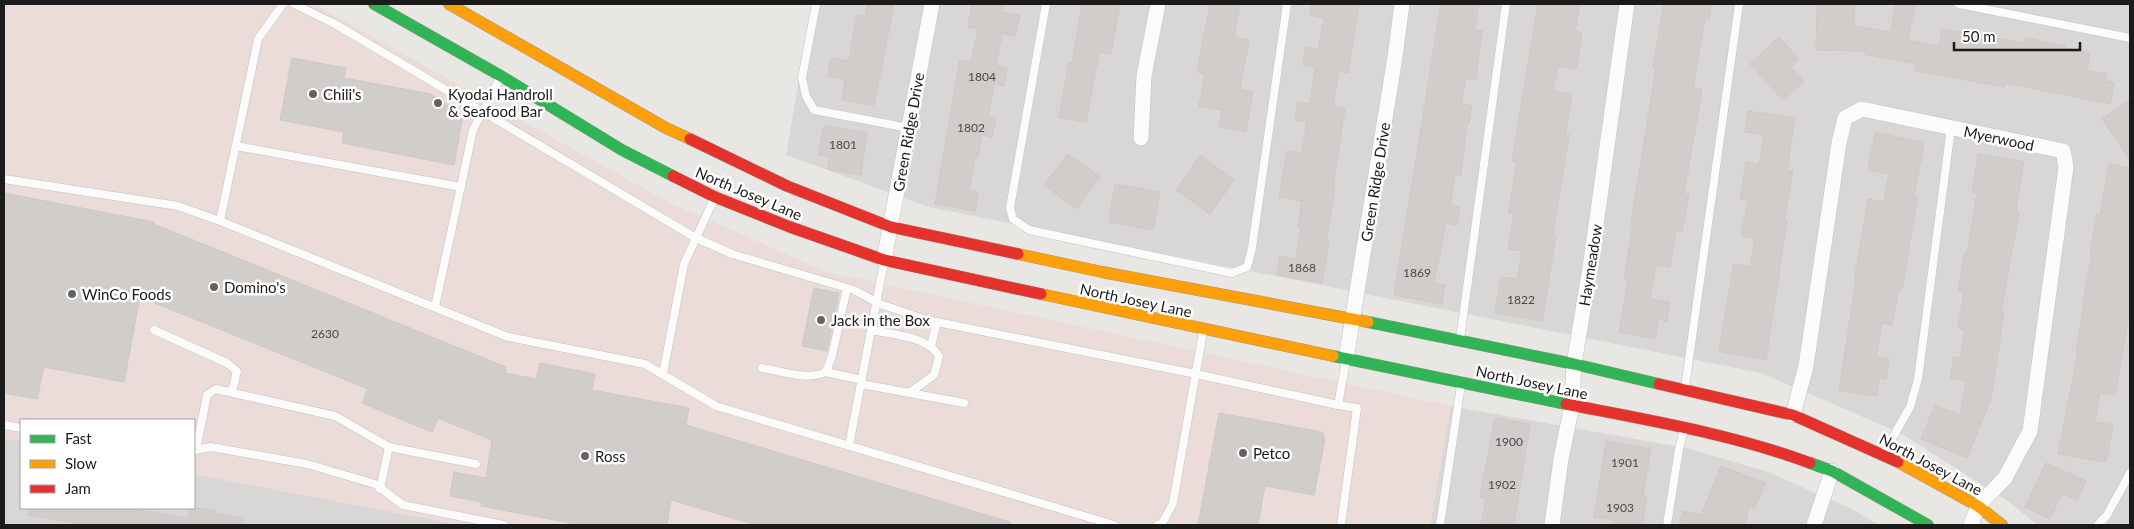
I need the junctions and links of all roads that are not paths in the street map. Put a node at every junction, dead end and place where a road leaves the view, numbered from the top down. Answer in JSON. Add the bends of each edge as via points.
{"nodes":[{"id":1,"x":282,"y":4,"type":"edge"},
{"id":2,"x":294,"y":4,"type":"edge"},
{"id":3,"x":374,"y":4,"type":"edge"},
{"id":4,"x":450,"y":4,"type":"edge"},
{"id":5,"x":816,"y":4,"type":"edge"},
{"id":6,"x":932,"y":4,"type":"edge"},
{"id":7,"x":1046,"y":4,"type":"edge"},
{"id":8,"x":1158,"y":4,"type":"edge"},
{"id":9,"x":1286,"y":4,"type":"edge"},
{"id":10,"x":1402,"y":4,"type":"edge"},
{"id":11,"x":1506,"y":4,"type":"edge"},
{"id":12,"x":1627,"y":4,"type":"edge"},
{"id":13,"x":1739,"y":4,"type":"edge"},
{"id":14,"x":1959,"y":4,"type":"edge"},
{"id":15,"x":2130,"y":38,"type":"edge"},
{"id":16,"x":500,"y":76,"type":"junction"},
{"id":17,"x":484,"y":112,"type":"junction"},
{"id":18,"x":909,"y":128,"type":"junction"},
{"id":19,"x":1951,"y":128,"type":"junction"},
{"id":20,"x":1142,"y":138,"type":"dead end"},
{"id":21,"x":236,"y":146,"type":"junction"},
{"id":22,"x":4,"y":179,"type":"edge"},
{"id":23,"x":461,"y":187,"type":"junction"},
{"id":24,"x":715,"y":197,"type":"junction"},
{"id":25,"x":220,"y":221,"type":"junction"},
{"id":26,"x":891,"y":227,"type":"junction"},
{"id":27,"x":696,"y":238,"type":"junction"},
{"id":28,"x":884,"y":260,"type":"junction"},
{"id":29,"x":847,"y":288,"type":"junction"},
{"id":30,"x":877,"y":302,"type":"junction"},
{"id":31,"x":435,"y":307,"type":"junction"},
{"id":32,"x":1353,"y":319,"type":"junction"},
{"id":33,"x":937,"y":322,"type":"junction"},
{"id":34,"x":154,"y":330,"type":"dead end"},
{"id":35,"x":872,"y":330,"type":"junction"},
{"id":36,"x":1204,"y":330,"type":"junction"},
{"id":37,"x":1460,"y":341,"type":"junction"},
{"id":38,"x":931,"y":346,"type":"junction"},
{"id":39,"x":1346,"y":359,"type":"junction"},
{"id":40,"x":1574,"y":364,"type":"junction"},
{"id":41,"x":762,"y":368,"type":"dead end"},
{"id":42,"x":826,"y":372,"type":"junction"},
{"id":43,"x":663,"y":374,"type":"junction"},
{"id":44,"x":1196,"y":374,"type":"junction"},
{"id":45,"x":862,"y":382,"type":"junction"},
{"id":46,"x":1461,"y":383,"type":"junction"},
{"id":47,"x":1685,"y":389,"type":"junction"},
{"id":48,"x":232,"y":392,"type":"junction"},
{"id":49,"x":909,"y":393,"type":"junction"},
{"id":50,"x":964,"y":403,"type":"dead end"},
{"id":51,"x":1338,"y":405,"type":"junction"},
{"id":52,"x":1572,"y":405,"type":"junction"},
{"id":53,"x":1793,"y":415,"type":"junction"},
{"id":54,"x":4,"y":425,"type":"edge"},
{"id":55,"x":20,"y":428,"type":"edge"},
{"id":56,"x":1685,"y":428,"type":"junction"},
{"id":57,"x":849,"y":446,"type":"junction"},
{"id":58,"x":389,"y":447,"type":"junction"},
{"id":59,"x":195,"y":450,"type":"edge"},
{"id":60,"x":1883,"y":454,"type":"junction"},
{"id":61,"x":476,"y":464,"type":"dead end"},
{"id":62,"x":1832,"y":471,"type":"junction"},
{"id":63,"x":2130,"y":473,"type":"edge"},
{"id":64,"x":380,"y":489,"type":"junction"},
{"id":65,"x":1978,"y":506,"type":"junction"},
{"id":66,"x":504,"y":525,"type":"edge"},
{"id":67,"x":1114,"y":525,"type":"edge"},
{"id":68,"x":1158,"y":525,"type":"edge"},
{"id":69,"x":1341,"y":525,"type":"edge"},
{"id":70,"x":1440,"y":525,"type":"edge"},
{"id":71,"x":1552,"y":525,"type":"edge"},
{"id":72,"x":1667,"y":525,"type":"edge"},
{"id":73,"x":1814,"y":525,"type":"edge"},
{"id":74,"x":1928,"y":525,"type":"edge"},
{"id":75,"x":1971,"y":525,"type":"edge"},
{"id":76,"x":2002,"y":525,"type":"edge"},
{"id":77,"x":2098,"y":525,"type":"edge"}],
"edges":[{"from":1,"to":21,"type":"lane","via":[[258,39]]},
{"from":2,"to":17,"type":"lane","via":[[335,24]]},
{"from":3,"to":16,"type":"main road","name":"North Josey Lane"},
{"from":4,"to":26,"type":"main road","name":"North Josey Lane","via":[[666,128],[787,186]]},
{"from":5,"to":18,"type":"lane","via":[[802,78],[806,96],[814,110]]},
{"from":6,"to":18,"type":"street","name":"Green Ridge Drive"},
{"from":7,"to":9,"type":"lane","via":[[1010,208],[1013,219],[1029,230],[1232,273],[1247,267],[1252,248]]},
{"from":8,"to":20,"type":"street","via":[[1144,76]]},
{"from":10,"to":32,"type":"street","name":"Green Ridge Drive"},
{"from":11,"to":37,"type":"lane"},
{"from":12,"to":40,"type":"street","name":"Haymeadow"},
{"from":13,"to":47,"type":"lane"},
{"from":14,"to":15,"type":"lane"},
{"from":16,"to":17,"type":"lane"},
{"from":16,"to":24,"type":"main road","name":"North Josey Lane","via":[[622,150]]},
{"from":17,"to":23,"type":"lane","via":[[473,130]]},
{"from":17,"to":27,"type":"lane"},
{"from":18,"to":26,"type":"street","name":"Green Ridge Drive"},
{"from":19,"to":53,"type":"street","name":"Myerwood","via":[[1862,109],[1846,118],[1839,143],[1806,366]]},
{"from":19,"to":60,"type":"lane","via":[[1918,379],[1910,407]]},
{"from":19,"to":65,"type":"street","name":"Myerwood","via":[[2063,152],[2066,167],[2030,431],[2005,478]]},
{"from":21,"to":23,"type":"lane"},
{"from":21,"to":25,"type":"lane"},
{"from":22,"to":25,"type":"lane","via":[[178,206]]},
{"from":23,"to":31,"type":"lane"},
{"from":24,"to":27,"type":"lane"},
{"from":24,"to":28,"type":"main road","name":"North Josey Lane","via":[[790,228]]},
{"from":25,"to":31,"type":"lane"},
{"from":26,"to":28,"type":"street","name":"Green Ridge Drive"},
{"from":26,"to":32,"type":"main road","name":"North Josey Lane","via":[[1102,272]]},
{"from":27,"to":29,"type":"lane","via":[[732,254]]},
{"from":27,"to":43,"type":"lane","via":[[684,264]]},
{"from":28,"to":30,"type":"lane"},
{"from":28,"to":36,"type":"main road","name":"North Josey Lane"},
{"from":29,"to":30,"type":"lane"},
{"from":29,"to":42,"type":"lane"},
{"from":30,"to":33,"type":"lane"},
{"from":30,"to":35,"type":"lane"},
{"from":31,"to":43,"type":"lane","via":[[508,337],[645,364]]},
{"from":32,"to":37,"type":"main road","name":"North Josey Lane"},
{"from":32,"to":39,"type":"street","name":"Green Ridge Drive"},
{"from":33,"to":38,"type":"lane"},
{"from":33,"to":44,"type":"lane"},
{"from":34,"to":48,"type":"lane","via":[[228,363],[237,371]]},
{"from":35,"to":38,"type":"lane"},
{"from":35,"to":45,"type":"lane"},
{"from":36,"to":39,"type":"main road","name":"North Josey Lane"},
{"from":36,"to":44,"type":"lane"},
{"from":37,"to":40,"type":"main road","name":"North Josey Lane"},
{"from":38,"to":49,"type":"lane","via":[[939,356],[937,370],[930,380]]},
{"from":39,"to":46,"type":"main road","name":"North Josey Lane"},
{"from":39,"to":51,"type":"lane"},
{"from":40,"to":47,"type":"main road","name":"North Josey Lane"},
{"from":40,"to":52,"type":"street","name":"Haymeadow"},
{"from":41,"to":42,"type":"lane","via":[[810,376]]},
{"from":42,"to":45,"type":"lane"},
{"from":43,"to":57,"type":"lane","via":[[716,406]]},
{"from":44,"to":51,"type":"lane"},
{"from":44,"to":68,"type":"lane","via":[[1173,503],[1162,524]]},
{"from":45,"to":49,"type":"lane"},
{"from":45,"to":57,"type":"lane"},
{"from":46,"to":52,"type":"main road","name":"North Josey Lane"},
{"from":46,"to":70,"type":"lane"},
{"from":47,"to":53,"type":"main road","name":"North Josey Lane"},
{"from":48,"to":58,"type":"lane","via":[[335,416]]},
{"from":48,"to":59,"type":"lane","via":[[216,389],[207,395]]},
{"from":49,"to":50,"type":"lane"},
{"from":51,"to":69,"type":"lane","via":[[1357,408]]},
{"from":52,"to":56,"type":"main road","name":"North Josey Lane"},
{"from":52,"to":71,"type":"street","name":"Haymeadow"},
{"from":53,"to":60,"type":"main road","name":"North Josey Lane"},
{"from":54,"to":55,"type":"lane"},
{"from":56,"to":62,"type":"main road","name":"North Josey Lane","via":[[1778,451]]},
{"from":56,"to":72,"type":"lane"},
{"from":57,"to":67,"type":"lane"},
{"from":58,"to":61,"type":"lane"},
{"from":58,"to":64,"type":"lane"},
{"from":59,"to":64,"type":"lane","via":[[211,447],[307,464],[375,484]]},
{"from":60,"to":65,"type":"main road","name":"North Josey Lane"},
{"from":62,"to":73,"type":"street"},
{"from":62,"to":74,"type":"main road","name":"North Josey Lane"},
{"from":63,"to":77,"type":"lane"},
{"from":64,"to":66,"type":"lane","via":[[403,505]]},
{"from":65,"to":75,"type":"street","name":"Myerwood"},
{"from":65,"to":76,"type":"main road","name":"North Josey Lane"}]}
